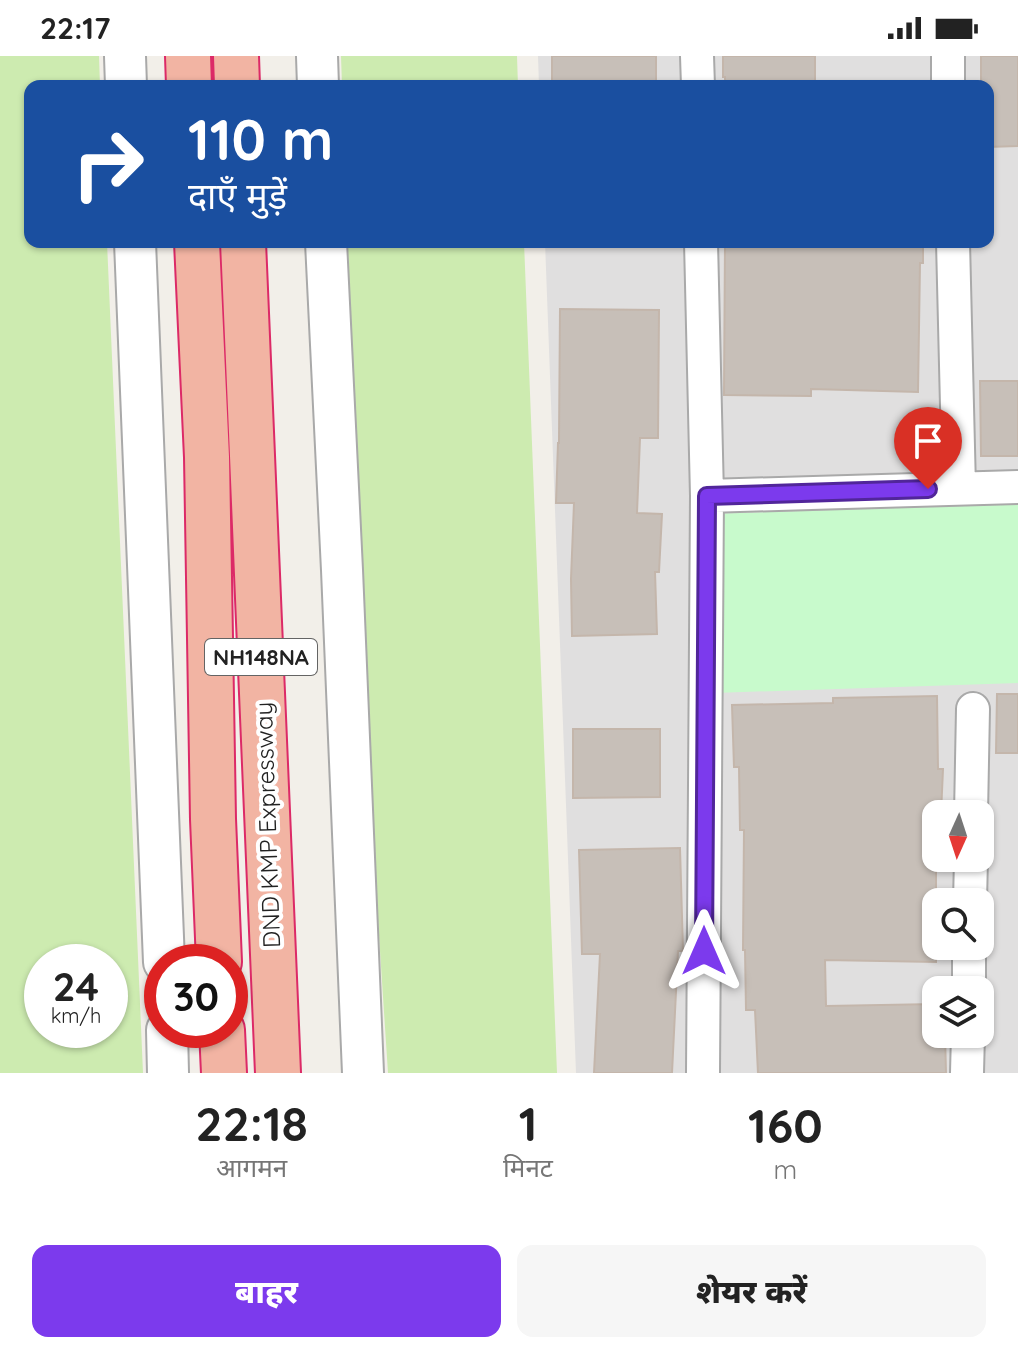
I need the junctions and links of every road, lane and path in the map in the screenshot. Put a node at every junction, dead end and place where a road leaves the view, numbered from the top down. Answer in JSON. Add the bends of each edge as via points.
{"nodes":[{"id":1,"x":125,"y":56,"type":"edge"},
{"id":2,"x":188,"y":56,"type":"edge"},
{"id":3,"x":236,"y":56,"type":"edge"},
{"id":4,"x":317,"y":56,"type":"edge"},
{"id":5,"x":697,"y":56,"type":"edge"},
{"id":6,"x":948,"y":56,"type":"edge"},
{"id":7,"x":126,"y":80,"type":"edge"},
{"id":8,"x":189,"y":80,"type":"edge"},
{"id":9,"x":237,"y":80,"type":"edge"},
{"id":10,"x":318,"y":80,"type":"edge"},
{"id":11,"x":698,"y":80,"type":"edge"},
{"id":12,"x":948,"y":80,"type":"edge"},
{"id":13,"x":135,"y":248,"type":"edge"},
{"id":14,"x":197,"y":248,"type":"edge"},
{"id":15,"x":243,"y":248,"type":"edge"},
{"id":16,"x":326,"y":248,"type":"edge"},
{"id":17,"x":701,"y":248,"type":"edge"},
{"id":18,"x":953,"y":248,"type":"edge"},
{"id":19,"x":1018,"y":487,"type":"edge"},
{"id":20,"x":959,"y":488,"type":"junction"},
{"id":21,"x":707,"y":496,"type":"junction"},
{"id":22,"x":973,"y":709,"type":"dead end"},
{"id":23,"x":971,"y":800,"type":"edge"},
{"id":24,"x":163,"y":944,"type":"edge"},
{"id":25,"x":218,"y":944,"type":"edge"},
{"id":26,"x":167,"y":1048,"type":"edge"},
{"id":27,"x":223,"y":1048,"type":"edge"},
{"id":28,"x":968,"y":1048,"type":"edge"},
{"id":29,"x":168,"y":1073,"type":"edge"},
{"id":30,"x":224,"y":1073,"type":"edge"},
{"id":31,"x":278,"y":1073,"type":"edge"},
{"id":32,"x":363,"y":1073,"type":"edge"},
{"id":33,"x":703,"y":1073,"type":"edge"},
{"id":34,"x":967,"y":1073,"type":"edge"}],
"edges":[{"from":1,"to":7,"type":"street"},
{"from":2,"to":8,"type":"highway"},
{"from":3,"to":9,"type":"highway"},
{"from":4,"to":10,"type":"street"},
{"from":5,"to":11,"type":"street"},
{"from":6,"to":12,"type":"street"},
{"from":13,"to":24,"type":"street"},
{"from":14,"to":25,"type":"highway","number":"NH148NA"},
{"from":15,"to":31,"type":"highway","name":"DND KMP Expressway","number":"NH148NA"},
{"from":16,"to":32,"type":"street"},
{"from":17,"to":21,"type":"street"},
{"from":18,"to":20,"type":"street"},
{"from":19,"to":20,"type":"street"},
{"from":20,"to":21,"type":"street"},
{"from":21,"to":33,"type":"street"},
{"from":22,"to":23,"type":"street"},
{"from":26,"to":29,"type":"street"},
{"from":27,"to":30,"type":"highway"},
{"from":28,"to":34,"type":"street"}]}
